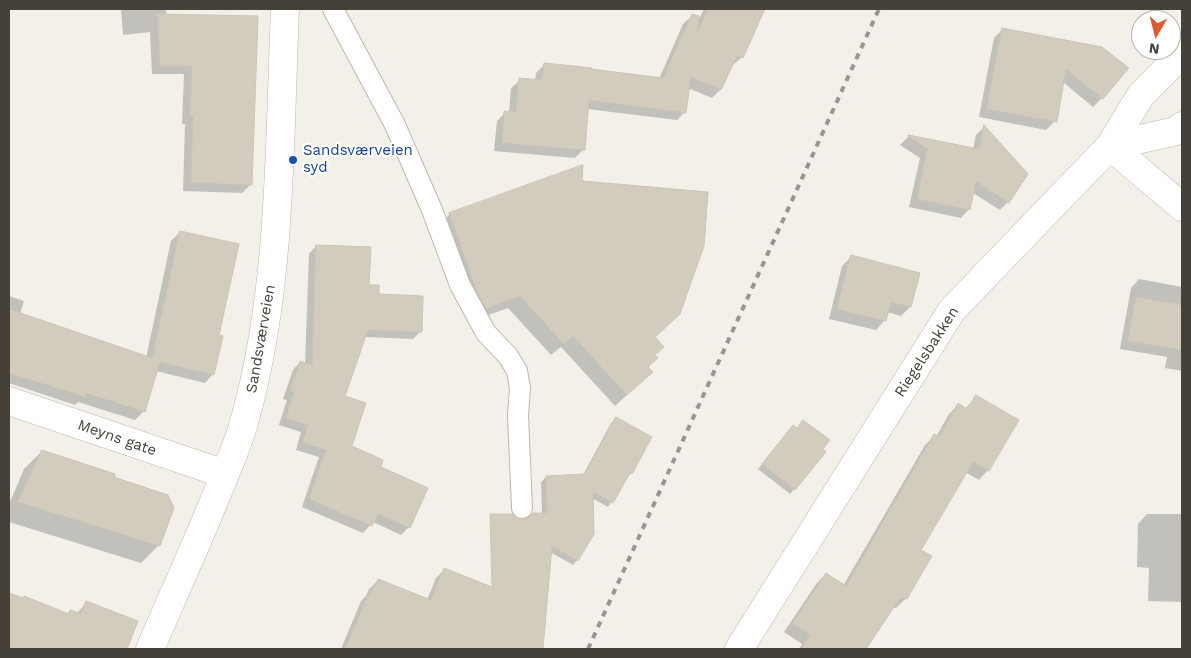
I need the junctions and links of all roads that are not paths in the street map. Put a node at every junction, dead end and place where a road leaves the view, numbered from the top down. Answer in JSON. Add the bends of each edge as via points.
{"nodes":[{"id":1,"x":285,"y":9,"type":"edge"},
{"id":2,"x":333,"y":9,"type":"edge"},
{"id":3,"x":1182,"y":54,"type":"edge"},
{"id":4,"x":1182,"y":126,"type":"edge"},
{"id":5,"x":1110,"y":146,"type":"junction"},
{"id":6,"x":1182,"y":207,"type":"edge"},
{"id":7,"x":9,"y":401,"type":"edge"},
{"id":8,"x":225,"y":474,"type":"junction"},
{"id":9,"x":522,"y":508,"type":"dead end"},
{"id":10,"x":150,"y":649,"type":"edge"},
{"id":11,"x":741,"y":649,"type":"edge"}],
"edges":[{"from":1,"to":8,"type":"street","name":"Sandsværveien","via":[[276,217],[265,332],[245,421]]},
{"from":2,"to":9,"type":"lane","via":[[395,124],[460,285],[486,333],[508,356],[517,371]]},
{"from":3,"to":5,"type":"street","name":"Riegelsbakken","via":[[1141,95]]},
{"from":4,"to":5,"type":"street","via":[[1176,131]]},
{"from":5,"to":6,"type":"street"},
{"from":5,"to":11,"type":"street","name":"Riegelsbakken","via":[[952,310]]},
{"from":7,"to":8,"type":"street","name":"Meyns gate"},
{"from":8,"to":10,"type":"street","name":"Sandsværveien"}]}
